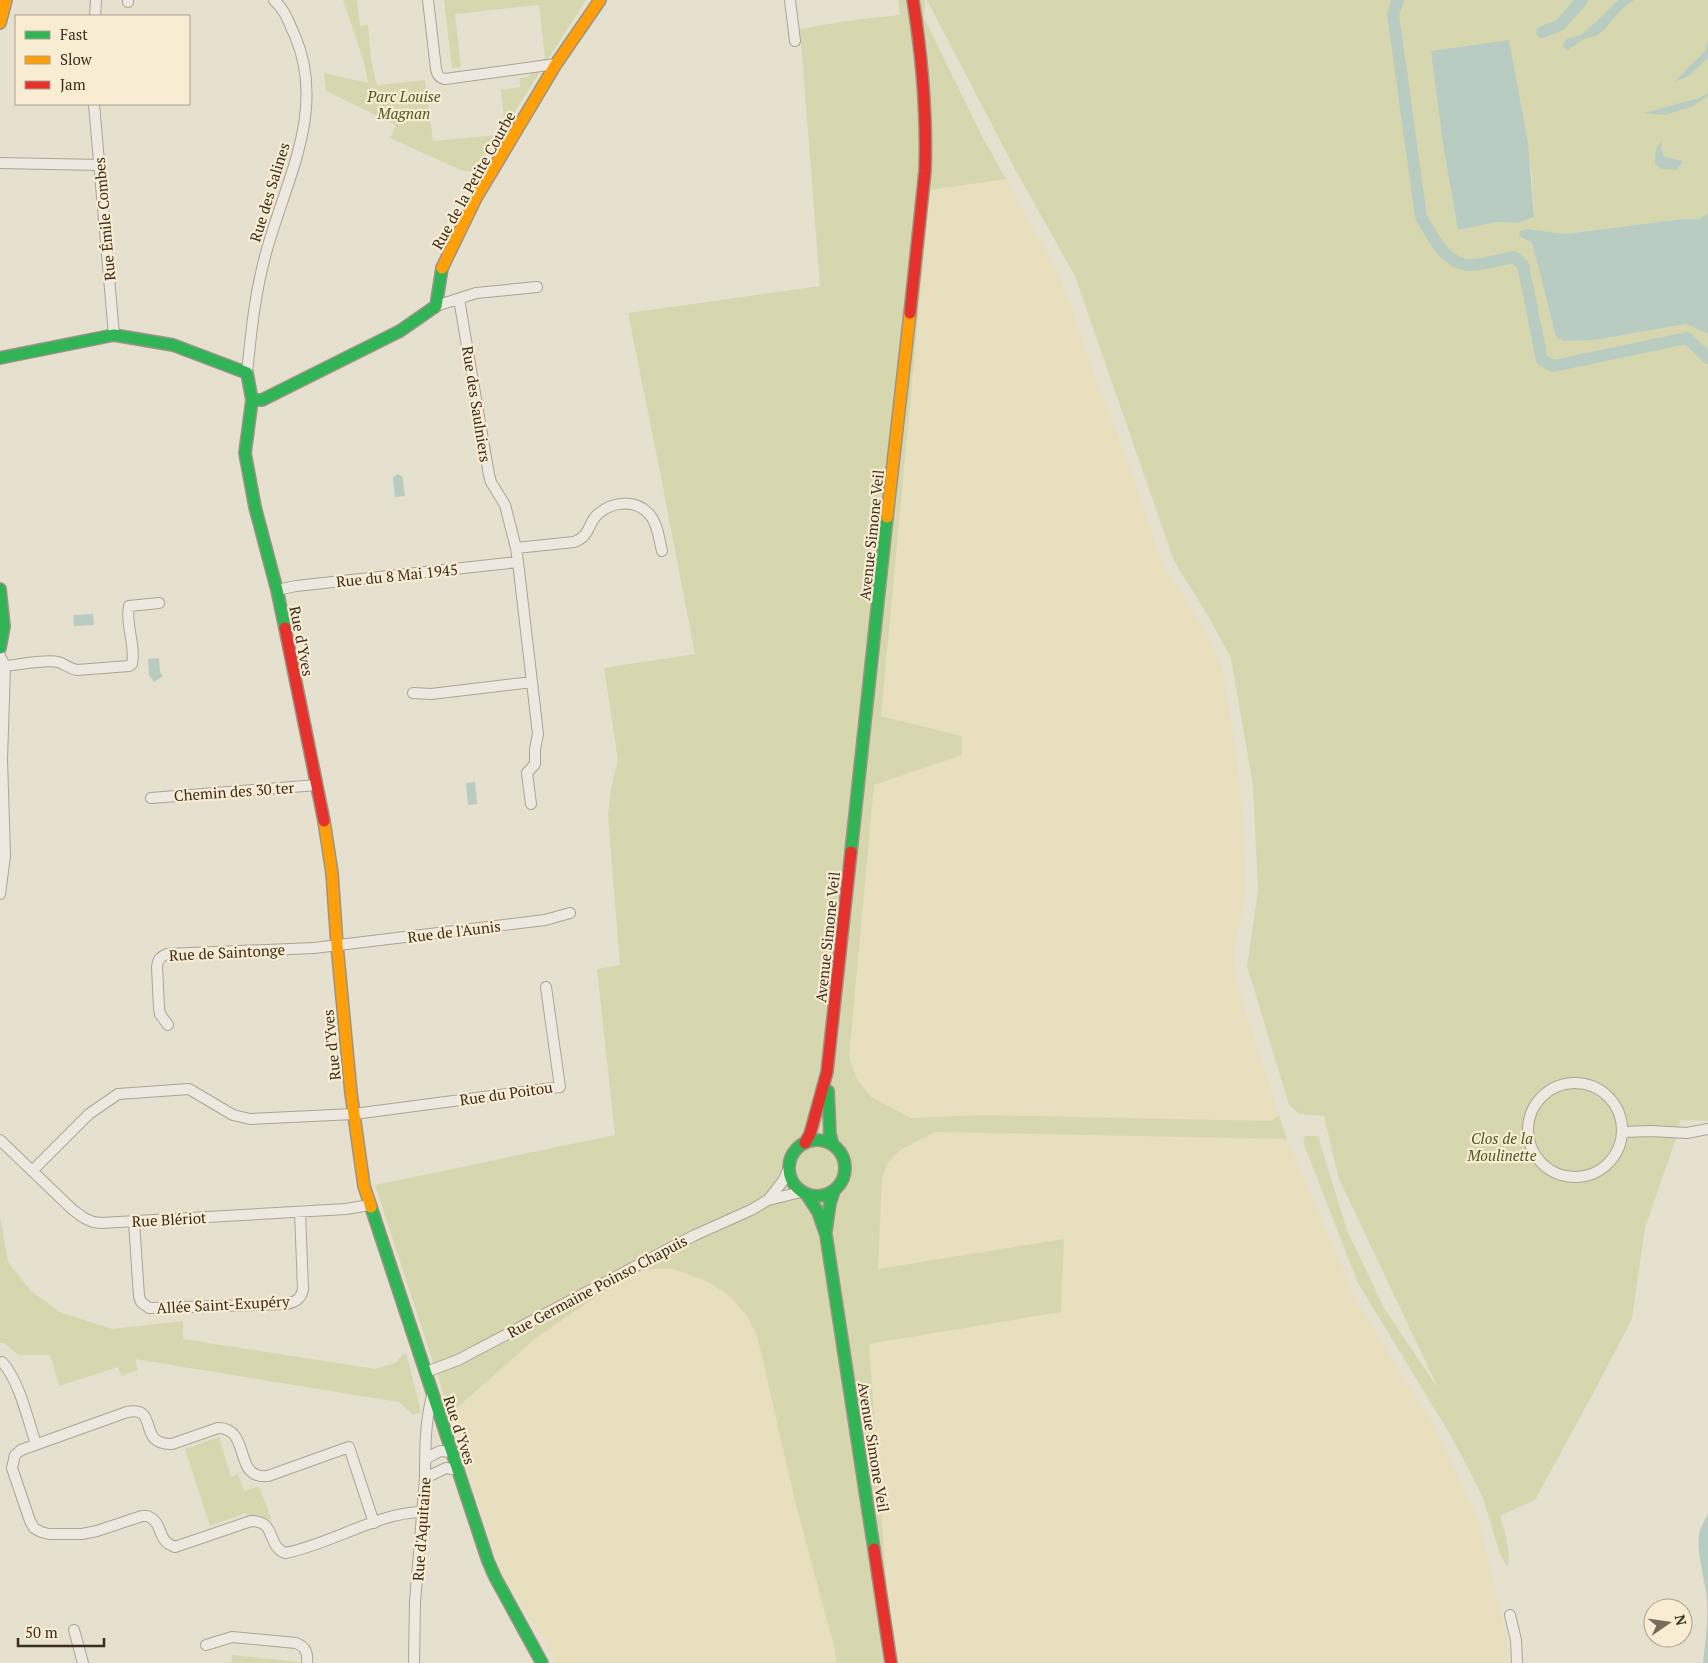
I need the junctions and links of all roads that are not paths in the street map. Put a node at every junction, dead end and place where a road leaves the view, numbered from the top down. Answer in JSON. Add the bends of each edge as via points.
{"nodes":[{"id":1,"x":6,"y":0,"type":"edge"},
{"id":2,"x":96,"y":0,"type":"edge"},
{"id":3,"x":274,"y":0,"type":"edge"},
{"id":4,"x":428,"y":0,"type":"edge"},
{"id":5,"x":600,"y":0,"type":"edge"},
{"id":6,"x":790,"y":0,"type":"edge"},
{"id":7,"x":913,"y":0,"type":"edge"},
{"id":8,"x":95,"y":15,"type":"edge"},
{"id":9,"x":0,"y":23,"type":"edge"},
{"id":10,"x":795,"y":41,"type":"dead end"},
{"id":11,"x":556,"y":64,"type":"junction"},
{"id":12,"x":94,"y":105,"type":"edge"},
{"id":13,"x":0,"y":163,"type":"edge"},
{"id":14,"x":100,"y":165,"type":"junction"},
{"id":15,"x":537,"y":286,"type":"dead end"},
{"id":16,"x":460,"y":299,"type":"junction"},
{"id":17,"x":436,"y":306,"type":"junction"},
{"id":18,"x":114,"y":335,"type":"junction"},
{"id":19,"x":0,"y":358,"type":"edge"},
{"id":20,"x":246,"y":373,"type":"junction"},
{"id":21,"x":252,"y":400,"type":"junction"},
{"id":22,"x":516,"y":548,"type":"junction"},
{"id":23,"x":662,"y":551,"type":"dead end"},
{"id":24,"x":518,"y":562,"type":"junction"},
{"id":25,"x":0,"y":590,"type":"edge"},
{"id":26,"x":277,"y":590,"type":"junction"},
{"id":27,"x":160,"y":603,"type":"dead end"},
{"id":28,"x":0,"y":607,"type":"edge"},
{"id":29,"x":0,"y":648,"type":"edge"},
{"id":30,"x":0,"y":656,"type":"edge"},
{"id":31,"x":5,"y":666,"type":"junction"},
{"id":32,"x":532,"y":682,"type":"junction"},
{"id":33,"x":414,"y":693,"type":"dead end"},
{"id":34,"x":317,"y":785,"type":"junction"},
{"id":35,"x":151,"y":798,"type":"dead end"},
{"id":36,"x":531,"y":804,"type":"dead end"},
{"id":37,"x":0,"y":894,"type":"edge"},
{"id":38,"x":570,"y":914,"type":"dead end"},
{"id":39,"x":337,"y":945,"type":"junction"},
{"id":40,"x":546,"y":987,"type":"dead end"},
{"id":41,"x":168,"y":1025,"type":"dead end"},
{"id":42,"x":827,"y":1072,"type":"junction"},
{"id":43,"x":354,"y":1114,"type":"junction"},
{"id":44,"x":1708,"y":1129,"type":"edge"},
{"id":45,"x":1622,"y":1132,"type":"junction"},
{"id":46,"x":0,"y":1140,"type":"edge"},
{"id":47,"x":805,"y":1143,"type":"junction"},
{"id":48,"x":833,"y":1145,"type":"junction"},
{"id":49,"x":789,"y":1168,"type":"junction"},
{"id":50,"x":32,"y":1171,"type":"junction"},
{"id":51,"x":834,"y":1191,"type":"junction"},
{"id":52,"x":804,"y":1193,"type":"junction"},
{"id":53,"x":768,"y":1200,"type":"junction"},
{"id":54,"x":370,"y":1205,"type":"junction"},
{"id":55,"x":300,"y":1212,"type":"junction"},
{"id":56,"x":134,"y":1222,"type":"junction"},
{"id":57,"x":826,"y":1235,"type":"junction"},
{"id":58,"x":2,"y":1362,"type":"dead end"},
{"id":59,"x":426,"y":1372,"type":"junction"},
{"id":60,"x":433,"y":1395,"type":"junction"},
{"id":61,"x":36,"y":1444,"type":"junction"},
{"id":62,"x":451,"y":1452,"type":"junction"},
{"id":63,"x":425,"y":1459,"type":"junction"},
{"id":64,"x":458,"y":1470,"type":"junction"},
{"id":65,"x":425,"y":1478,"type":"junction"},
{"id":66,"x":422,"y":1512,"type":"junction"},
{"id":67,"x":374,"y":1523,"type":"junction"},
{"id":68,"x":1510,"y":1615,"type":"dead end"},
{"id":69,"x":74,"y":1630,"type":"dead end"},
{"id":70,"x":206,"y":1645,"type":"dead end"},
{"id":71,"x":83,"y":1663,"type":"edge"},
{"id":72,"x":307,"y":1663,"type":"edge"},
{"id":73,"x":414,"y":1663,"type":"edge"},
{"id":74,"x":542,"y":1663,"type":"edge"},
{"id":75,"x":891,"y":1663,"type":"edge"},
{"id":76,"x":1517,"y":1663,"type":"edge"}],
"edges":[{"from":1,"to":9,"type":"street"},
{"from":2,"to":8,"type":"street"},
{"from":3,"to":20,"type":"street","name":"Rue des Salines","via":[[286,16],[300,48],[307,82],[305,123],[294,168],[265,253],[254,305]]},
{"from":4,"to":11,"type":"street","via":[[436,69],[441,78]]},
{"from":5,"to":11,"type":"street","name":"Rue de la Petite Courbe"},
{"from":6,"to":10,"type":"street"},
{"from":7,"to":42,"type":"street","name":"Avenue Simone Veil","via":[[924,78],[925,171]]},
{"from":11,"to":17,"type":"street","name":"Rue de la Petite Courbe","via":[[476,198],[442,267]]},
{"from":12,"to":14,"type":"street","name":"Rue Émile Combes"},
{"from":13,"to":14,"type":"street"},
{"from":14,"to":18,"type":"street","name":"Rue Émile Combes"},
{"from":15,"to":16,"type":"street"},
{"from":16,"to":17,"type":"street"},
{"from":16,"to":22,"type":"street","name":"Rue des Saulniers","via":[[488,475],[506,505]]},
{"from":17,"to":21,"type":"street","via":[[400,331],[262,400]]},
{"from":18,"to":19,"type":"street"},
{"from":18,"to":20,"type":"street","via":[[173,345]]},
{"from":20,"to":21,"type":"street","name":"Rue des Salines"},
{"from":21,"to":26,"type":"street","name":"Rue d'Yves","via":[[245,453],[255,507]]},
{"from":22,"to":23,"type":"street","via":[[583,539],[596,516],[605,508],[629,504],[639,506],[650,515]]},
{"from":22,"to":24,"type":"street"},
{"from":24,"to":26,"type":"street","name":"Rue du 8 Mai 1945"},
{"from":24,"to":32,"type":"street"},
{"from":25,"to":28,"type":"street"},
{"from":26,"to":34,"type":"street","name":"Rue d'Yves"},
{"from":27,"to":31,"type":"street","via":[[129,606],[134,652],[129,666],[77,670],[50,661]]},
{"from":28,"to":29,"type":"street","via":[[5,629]]},
{"from":30,"to":31,"type":"street"},
{"from":31,"to":37,"type":"street","via":[[2,759],[5,856]]},
{"from":32,"to":33,"type":"street","via":[[431,694]]},
{"from":32,"to":36,"type":"street","via":[[538,734],[535,764],[527,773]]},
{"from":34,"to":35,"type":"street","name":"Chemin des 30 ter"},
{"from":34,"to":39,"type":"street","name":"Rue d'Yves","via":[[332,873]]},
{"from":38,"to":39,"type":"street","name":"Rue de l'Aunis","via":[[546,920]]},
{"from":39,"to":41,"type":"street","name":"Rue de Saintonge","via":[[161,956],[156,967],[159,1008]]},
{"from":39,"to":43,"type":"street","name":"Rue d'Yves"},
{"from":40,"to":43,"type":"street","name":"Rue du Poitou","via":[[560,1087]]},
{"from":42,"to":47,"type":"street"},
{"from":42,"to":48,"type":"street"},
{"from":43,"to":50,"type":"street","via":[[250,1119],[233,1114],[189,1089],[118,1094],[90,1114]]},
{"from":43,"to":54,"type":"street","name":"Rue d'Yves","via":[[364,1186]]},
{"from":44,"to":45,"type":"street","via":[[1687,1133]]},
{"from":45,"to":45,"type":"street","via":[[1620,1112],[1612,1099],[1600,1089],[1570,1082],[1542,1096],[1533,1108],[1528,1130],[1530,1145],[1537,1158],[1560,1175],[1575,1177],[1590,1175],[1604,1168],[1614,1157]]},
{"from":46,"to":50,"type":"street","name":"Rue Blériot"},
{"from":47,"to":48,"type":"street","via":[[821,1140]]},
{"from":47,"to":49,"type":"street","via":[[794,1152]]},
{"from":48,"to":51,"type":"street","via":[[842,1155],[846,1168]]},
{"from":49,"to":52,"type":"street","via":[[792,1181]]},
{"from":49,"to":53,"type":"street","name":"Rue Germaine Poinso Chapuis"},
{"from":50,"to":56,"type":"street","name":"Rue Blériot","via":[[84,1218],[101,1223]]},
{"from":51,"to":52,"type":"street","via":[[819,1197]]},
{"from":51,"to":57,"type":"street"},
{"from":52,"to":53,"type":"street","name":"Rue Germaine Poinso Chapuis"},
{"from":52,"to":57,"type":"street","via":[[818,1212]]},
{"from":53,"to":59,"type":"street","name":"Rue Germaine Poinso Chapuis","via":[[675,1245],[458,1360]]},
{"from":54,"to":55,"type":"street","name":"Rue Blériot","via":[[346,1210]]},
{"from":54,"to":59,"type":"street","name":"Rue d'Yves"},
{"from":55,"to":56,"type":"street","name":"Rue Blériot"},
{"from":55,"to":56,"type":"street","name":"Allée Saint-Exupéry","via":[[304,1288],[301,1297],[286,1304],[148,1308],[140,1296]]},
{"from":57,"to":75,"type":"street","name":"Avenue Simone Veil"},
{"from":58,"to":61,"type":"street","via":[[14,1380]]},
{"from":59,"to":60,"type":"street","name":"Rue d'Yves"},
{"from":60,"to":62,"type":"street","name":"Rue d'Yves"},
{"from":60,"to":63,"type":"street","name":"Rue d'Aquitaine"},
{"from":61,"to":67,"type":"street","via":[[134,1411],[144,1415],[152,1436],[165,1444],[225,1428],[237,1440],[250,1472],[268,1476],[350,1443]]},
{"from":61,"to":67,"type":"street","via":[[15,1455],[12,1468],[30,1521],[34,1528],[49,1534],[90,1533],[147,1516],[157,1522],[164,1541],[175,1547],[259,1521],[265,1524],[279,1550],[285,1553]]},
{"from":62,"to":63,"type":"street","via":[[440,1450]]},
{"from":62,"to":64,"type":"street","name":"Rue d'Yves"},
{"from":63,"to":65,"type":"street","name":"Rue d'Aquitaine"},
{"from":64,"to":65,"type":"street","via":[[446,1468]]},
{"from":64,"to":74,"type":"street","name":"Rue d'Yves","via":[[492,1569]]},
{"from":65,"to":66,"type":"street","name":"Rue d'Aquitaine"},
{"from":66,"to":67,"type":"street"},
{"from":66,"to":73,"type":"street","name":"Rue d'Aquitaine"},
{"from":68,"to":76,"type":"street"},
{"from":69,"to":71,"type":"street"},
{"from":70,"to":72,"type":"street","via":[[232,1637],[296,1643],[307,1653]]}]}
